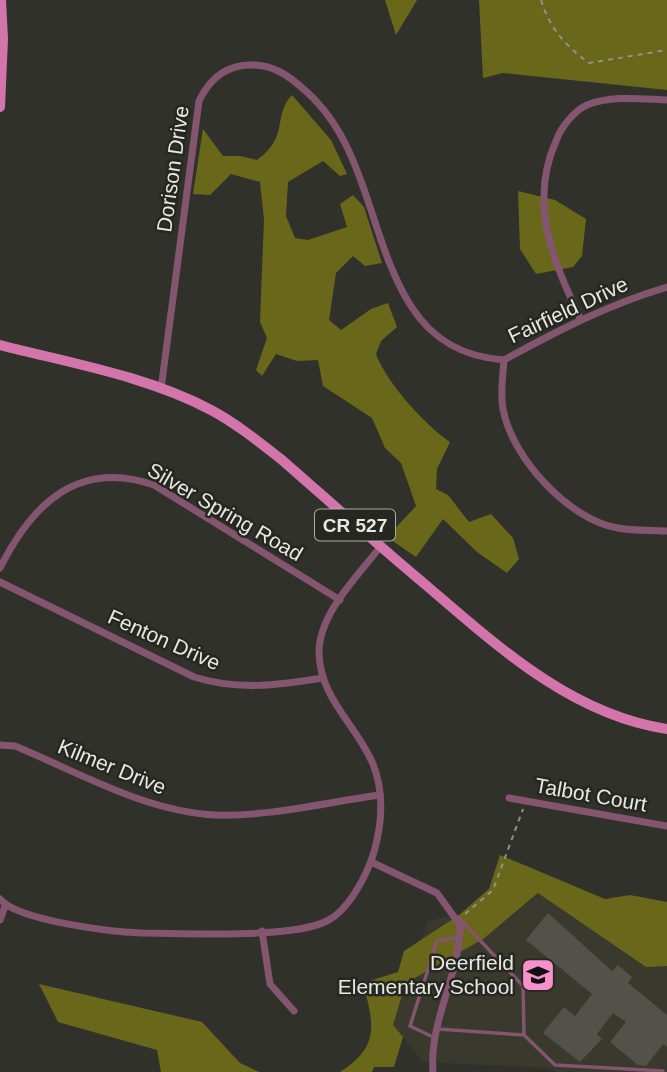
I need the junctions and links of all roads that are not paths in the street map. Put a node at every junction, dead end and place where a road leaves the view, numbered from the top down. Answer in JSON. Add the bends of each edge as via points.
{"nodes":[{"id":1,"x":1,"y":0,"type":"edge"},
{"id":2,"x":667,"y":100,"type":"edge"},
{"id":3,"x":0,"y":107,"type":"edge"},
{"id":4,"x":667,"y":287,"type":"edge"},
{"id":5,"x":581,"y":320,"type":"junction"},
{"id":6,"x":0,"y":345,"type":"edge"},
{"id":7,"x":503,"y":360,"type":"junction"},
{"id":8,"x":161,"y":389,"type":"junction"},
{"id":9,"x":667,"y":531,"type":"edge"},
{"id":10,"x":380,"y":547,"type":"junction"},
{"id":11,"x":0,"y":568,"type":"edge"},
{"id":12,"x":0,"y":582,"type":"edge"},
{"id":13,"x":340,"y":600,"type":"junction"},
{"id":14,"x":323,"y":678,"type":"junction"},
{"id":15,"x":667,"y":729,"type":"edge"},
{"id":16,"x":0,"y":745,"type":"edge"},
{"id":17,"x":380,"y":794,"type":"junction"},
{"id":18,"x":509,"y":799,"type":"dead end"},
{"id":19,"x":667,"y":826,"type":"edge"},
{"id":20,"x":371,"y":862,"type":"junction"},
{"id":21,"x":3,"y":903,"type":"edge"},
{"id":22,"x":458,"y":917,"type":"junction"},
{"id":23,"x":0,"y":920,"type":"edge"},
{"id":24,"x":262,"y":931,"type":"junction"},
{"id":25,"x":460,"y":937,"type":"junction"},
{"id":26,"x":294,"y":1011,"type":"dead end"},
{"id":27,"x":436,"y":1028,"type":"junction"},
{"id":28,"x":524,"y":1035,"type":"junction"},
{"id":29,"x":433,"y":1037,"type":"junction"},
{"id":30,"x":663,"y":1071,"type":"edge"},
{"id":31,"x":433,"y":1072,"type":"edge"}],
"edges":[{"from":1,"to":3,"type":"main road"},
{"from":2,"to":5,"type":"street","via":[[605,99],[584,106],[558,135],[546,161],[542,202],[549,243]]},
{"from":4,"to":5,"type":"street","name":"Fairfield Drive"},
{"from":5,"to":7,"type":"street","name":"Fairfield Drive"},
{"from":6,"to":8,"type":"main road","number":"CR 527"},
{"from":7,"to":8,"type":"street","name":"Dorison Drive","via":[[454,349],[426,326],[399,283],[359,170],[336,125],[315,98],[279,70],[249,65],[217,75],[200,100]]},
{"from":7,"to":9,"type":"street","name":"Fairfield Drive","via":[[503,409],[508,426],[552,491],[596,521],[617,528]]},
{"from":8,"to":10,"type":"main road","number":"CR 527","via":[[211,410],[253,436]]},
{"from":10,"to":13,"type":"street"},
{"from":10,"to":15,"type":"main road","number":"CR 527","via":[[523,666],[613,716]]},
{"from":11,"to":13,"type":"street","name":"Silver Spring Road","via":[[18,532],[42,505],[70,488],[102,478],[128,477],[154,485]]},
{"from":12,"to":14,"type":"street","name":"Fenton Drive","via":[[214,684],[266,687]]},
{"from":13,"to":14,"type":"street","via":[[325,626],[319,649]]},
{"from":14,"to":17,"type":"street","via":[[331,699],[373,764]]},
{"from":16,"to":17,"type":"street","name":"Kilmer Drive","via":[[15,746],[157,806],[187,812],[235,815]]},
{"from":17,"to":20,"type":"street","via":[[380,832]]},
{"from":18,"to":19,"type":"street","name":"Talbot Court"},
{"from":20,"to":22,"type":"street","via":[[437,893]]},
{"from":20,"to":24,"type":"street","via":[[345,905],[325,922]]},
{"from":21,"to":23,"type":"street"},
{"from":21,"to":24,"type":"street","via":[[33,916],[128,933]]},
{"from":22,"to":25,"type":"street"},
{"from":22,"to":28,"type":"lane","via":[[523,986]]},
{"from":24,"to":26,"type":"street","via":[[270,984]]},
{"from":25,"to":27,"type":"street"},
{"from":25,"to":29,"type":"lane","via":[[438,941],[410,1026]]},
{"from":27,"to":28,"type":"lane"},
{"from":27,"to":29,"type":"street"},
{"from":28,"to":30,"type":"lane","via":[[555,1065]]},
{"from":29,"to":31,"type":"street"}]}
